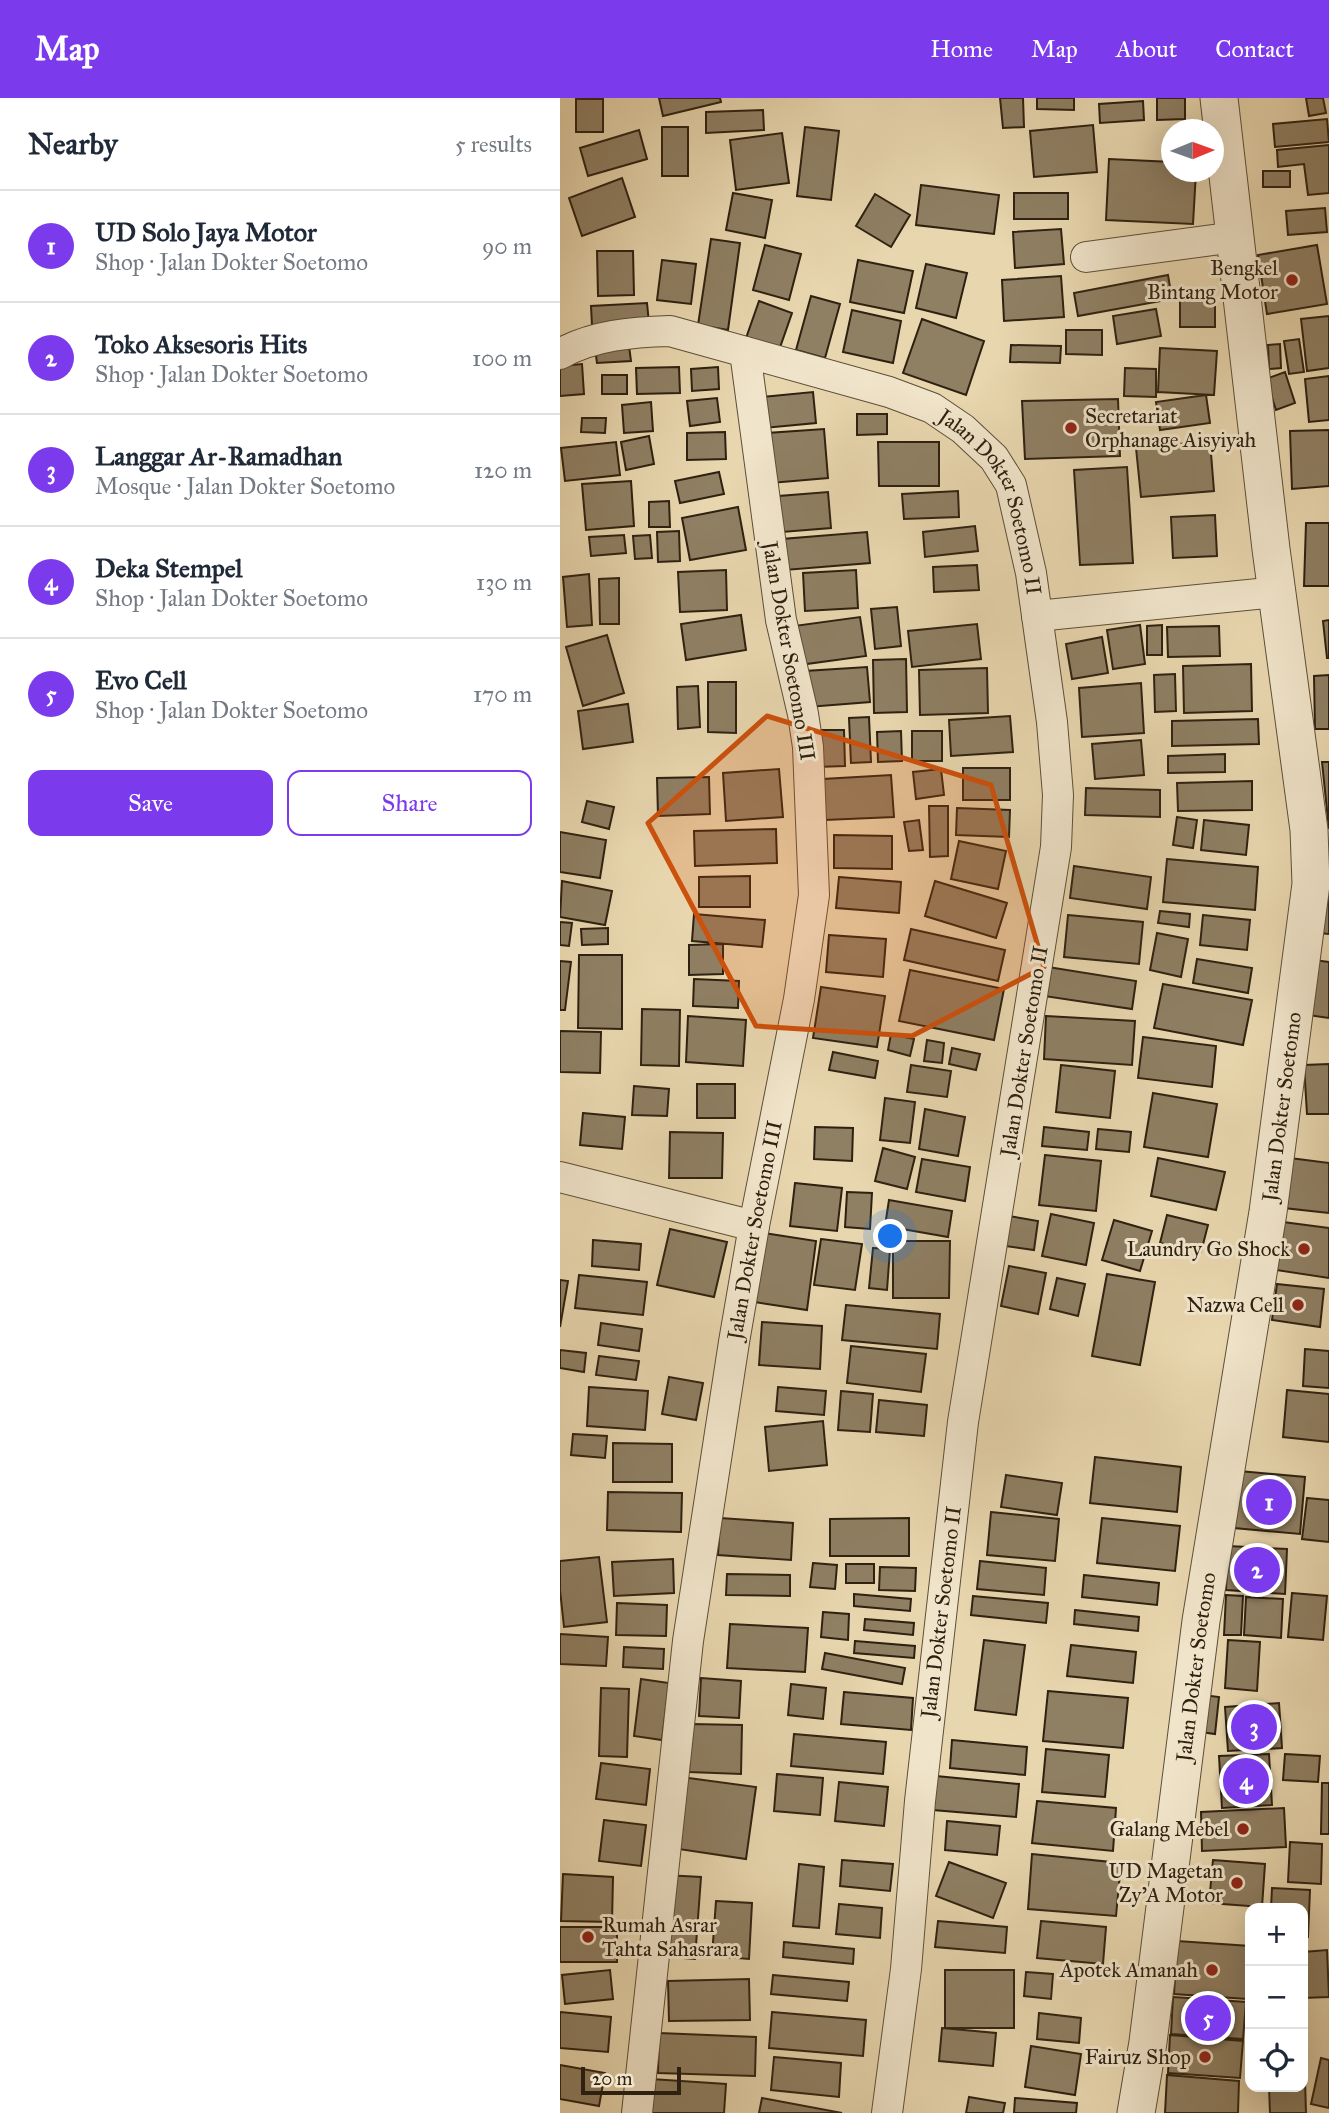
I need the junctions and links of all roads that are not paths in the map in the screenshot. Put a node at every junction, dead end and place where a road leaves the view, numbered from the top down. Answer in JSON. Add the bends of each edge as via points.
{"nodes":[{"id":1,"x":1219,"y":98,"type":"edge"},
{"id":2,"x":1235,"y":237,"type":"junction"},
{"id":3,"x":1086,"y":257,"type":"dead end"},
{"id":4,"x":745,"y":352,"type":"junction"},
{"id":5,"x":560,"y":354,"type":"edge"},
{"id":6,"x":1277,"y":592,"type":"junction"},
{"id":7,"x":1037,"y":616,"type":"junction"},
{"id":8,"x":560,"y":1177,"type":"edge"},
{"id":9,"x":754,"y":1226,"type":"junction"},
{"id":10,"x":637,"y":2113,"type":"edge"},
{"id":11,"x":887,"y":2113,"type":"edge"},
{"id":12,"x":1136,"y":2113,"type":"edge"}],
"edges":[{"from":1,"to":2,"type":"street","name":"Jalan Dokter Soetomo"},
{"from":2,"to":3,"type":"street"},
{"from":2,"to":6,"type":"street","name":"Jalan Dokter Soetomo"},
{"from":4,"to":5,"type":"street","name":"Jalan Dokter Soetomo II","via":[[670,331],[603,338]]},
{"from":4,"to":7,"type":"street","name":"Jalan Dokter Soetomo II","via":[[889,392],[932,408],[963,429],[994,458],[1011,485]]},
{"from":4,"to":9,"type":"street","name":"Jalan Dokter Soetomo III","via":[[781,620],[808,747],[814,895],[799,999]]},
{"from":6,"to":7,"type":"street"},
{"from":6,"to":12,"type":"street","name":"Jalan Dokter Soetomo","via":[[1309,830],[1311,884],[1268,1212],[1201,1621]]},
{"from":7,"to":11,"type":"street","name":"Jalan Dokter Soetomo II","via":[[1052,722],[1058,795],[1056,847],[963,1422]]},
{"from":8,"to":9,"type":"street"},
{"from":9,"to":10,"type":"street","name":"Jalan Dokter Soetomo III","via":[[688,1641]]}]}
